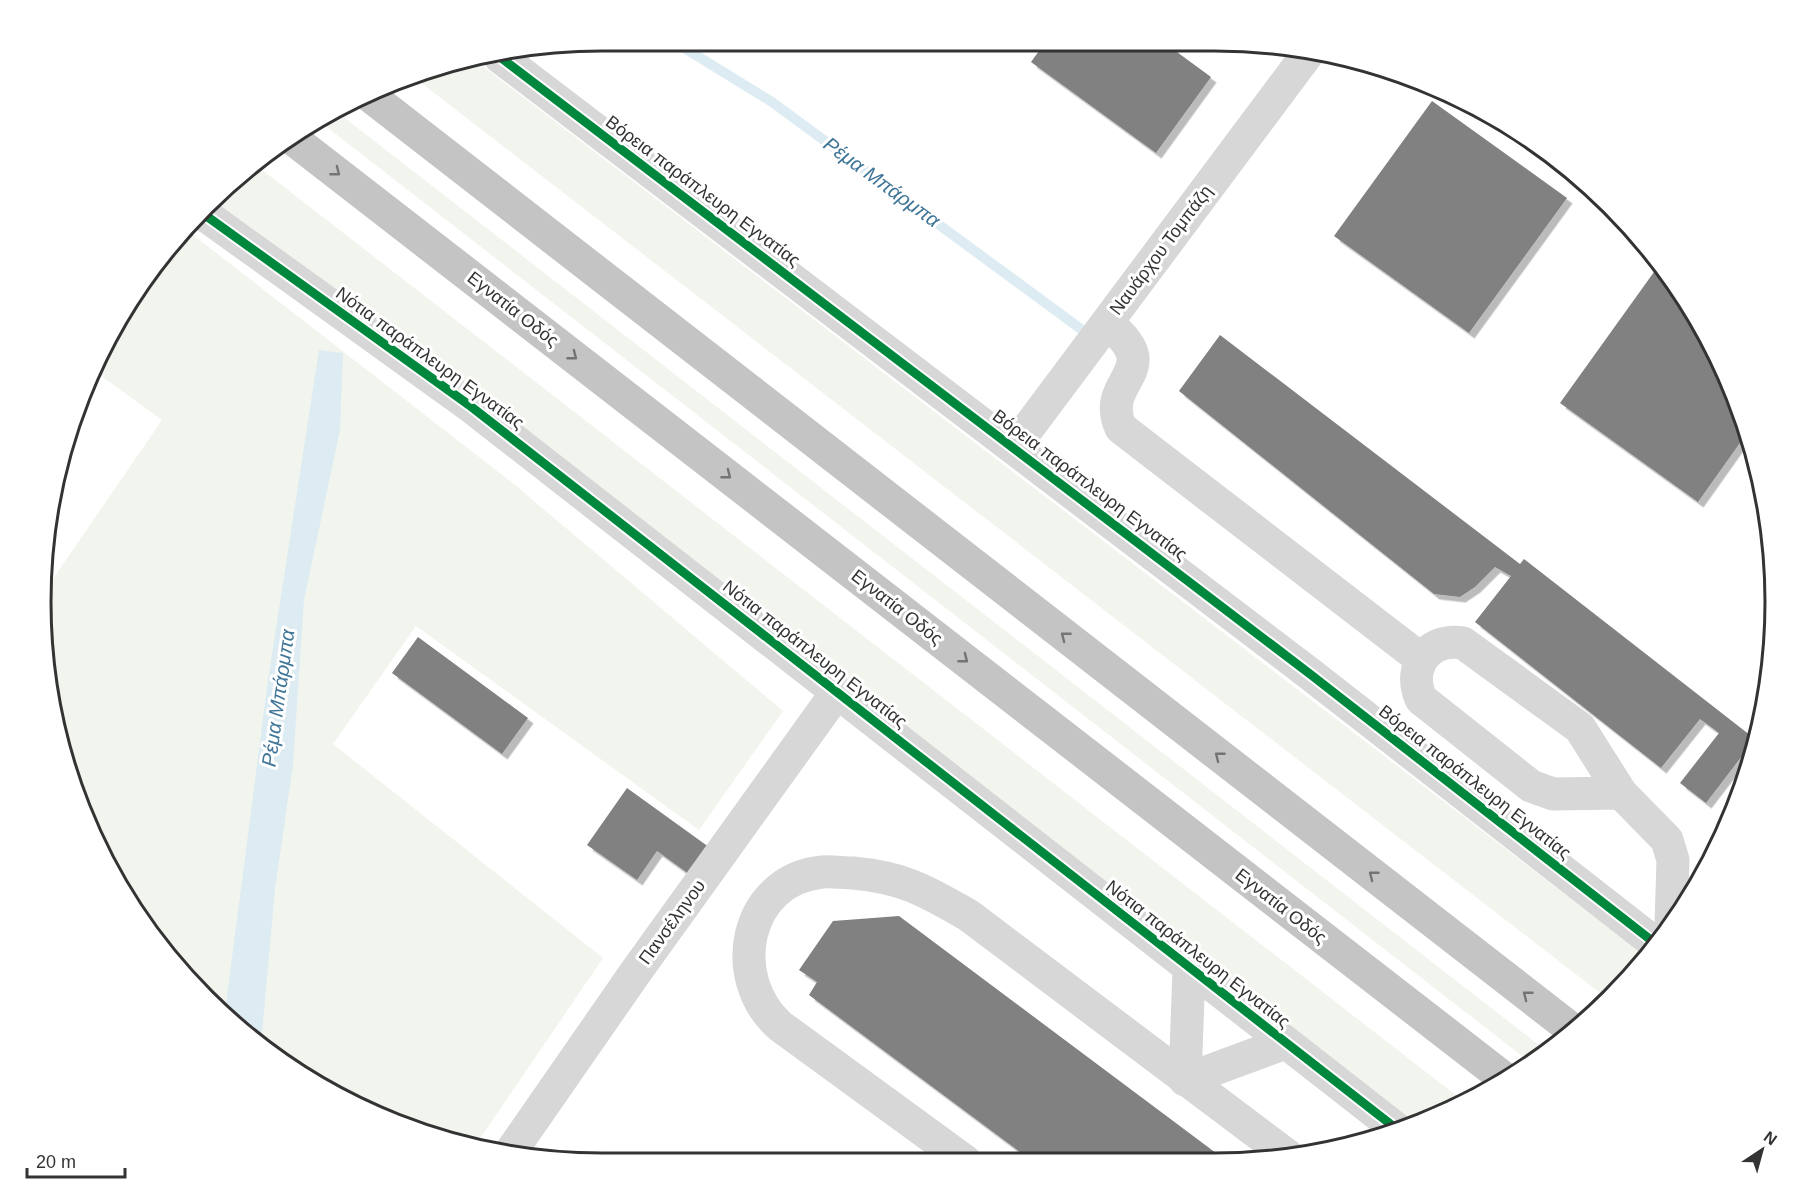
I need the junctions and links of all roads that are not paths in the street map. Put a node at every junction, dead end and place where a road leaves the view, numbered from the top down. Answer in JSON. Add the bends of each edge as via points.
{"nodes":[{"id":1,"x":1304,"y":59,"type":"edge"},
{"id":2,"x":504,"y":60,"type":"edge"},
{"id":3,"x":375,"y":100,"type":"edge"},
{"id":4,"x":298,"y":143,"type":"edge"},
{"id":5,"x":208,"y":217,"type":"edge"},
{"id":6,"x":1107,"y":323,"type":"junction"},
{"id":7,"x":1014,"y":447,"type":"junction"},
{"id":8,"x":1421,"y":659,"type":"junction"},
{"id":9,"x":837,"y":692,"type":"junction"},
{"id":10,"x":1621,"y":793,"type":"junction"},
{"id":11,"x":1671,"y":909,"type":"edge"},
{"id":12,"x":1649,"y":939,"type":"edge"},
{"id":13,"x":1189,"y":969,"type":"junction"},
{"id":14,"x":1566,"y":1025,"type":"edge"},
{"id":15,"x":1285,"y":1043,"type":"junction"},
{"id":16,"x":1498,"y":1074,"type":"edge"},
{"id":17,"x":1185,"y":1080,"type":"junction"},
{"id":18,"x":1390,"y":1124,"type":"edge"},
{"id":19,"x":515,"y":1145,"type":"edge"},
{"id":20,"x":1278,"y":1149,"type":"edge"},
{"id":21,"x":955,"y":1153,"type":"edge"}],
"edges":[{"from":1,"to":6,"type":"street","name":"Ναυάρχου Τομπάζη"},
{"from":2,"to":7,"type":"street","name":"Βόρεια παράπλευρη Εγνατίας"},
{"from":14,"to":3,"type":"highway","one_way":true},
{"from":4,"to":16,"type":"highway","name":"Εγνατία Οδός","one_way":true},
{"from":5,"to":9,"type":"street","name":"Νότια παράπλευρη Εγνατίας","via":[[469,405]]},
{"from":6,"to":7,"type":"street","name":"Ναυάρχου Τομπάζη"},
{"from":6,"to":8,"type":"street","via":[[1128,341],[1134,361],[1117,397],[1116,418],[1120,428]]},
{"from":7,"to":12,"type":"street","name":"Βόρεια παράπλευρη Εγνατίας"},
{"from":8,"to":10,"type":"street","via":[[1442,643],[1463,643],[1472,648],[1580,728]]},
{"from":8,"to":10,"type":"street","via":[[1415,679],[1421,699],[1532,786],[1553,794]]},
{"from":9,"to":13,"type":"street","name":"Νότια παράπλευρη Εγνατίας"},
{"from":9,"to":19,"type":"street","name":"Πανσέληνου"},
{"from":10,"to":11,"type":"street","via":[[1670,846]]},
{"from":13,"to":15,"type":"street","name":"Νότια παράπλευρη Εγνατίας"},
{"from":13,"to":17,"type":"street"},
{"from":15,"to":17,"type":"street"},
{"from":15,"to":18,"type":"street","name":"Νότια παράπλευρη Εγνατίας"},
{"from":17,"to":20,"type":"street"},
{"from":17,"to":21,"type":"street","via":[[968,915],[913,885],[884,876],[822,872],[788,884],[770,901],[751,933],[747,958],[759,1002],[780,1026]]}]}
